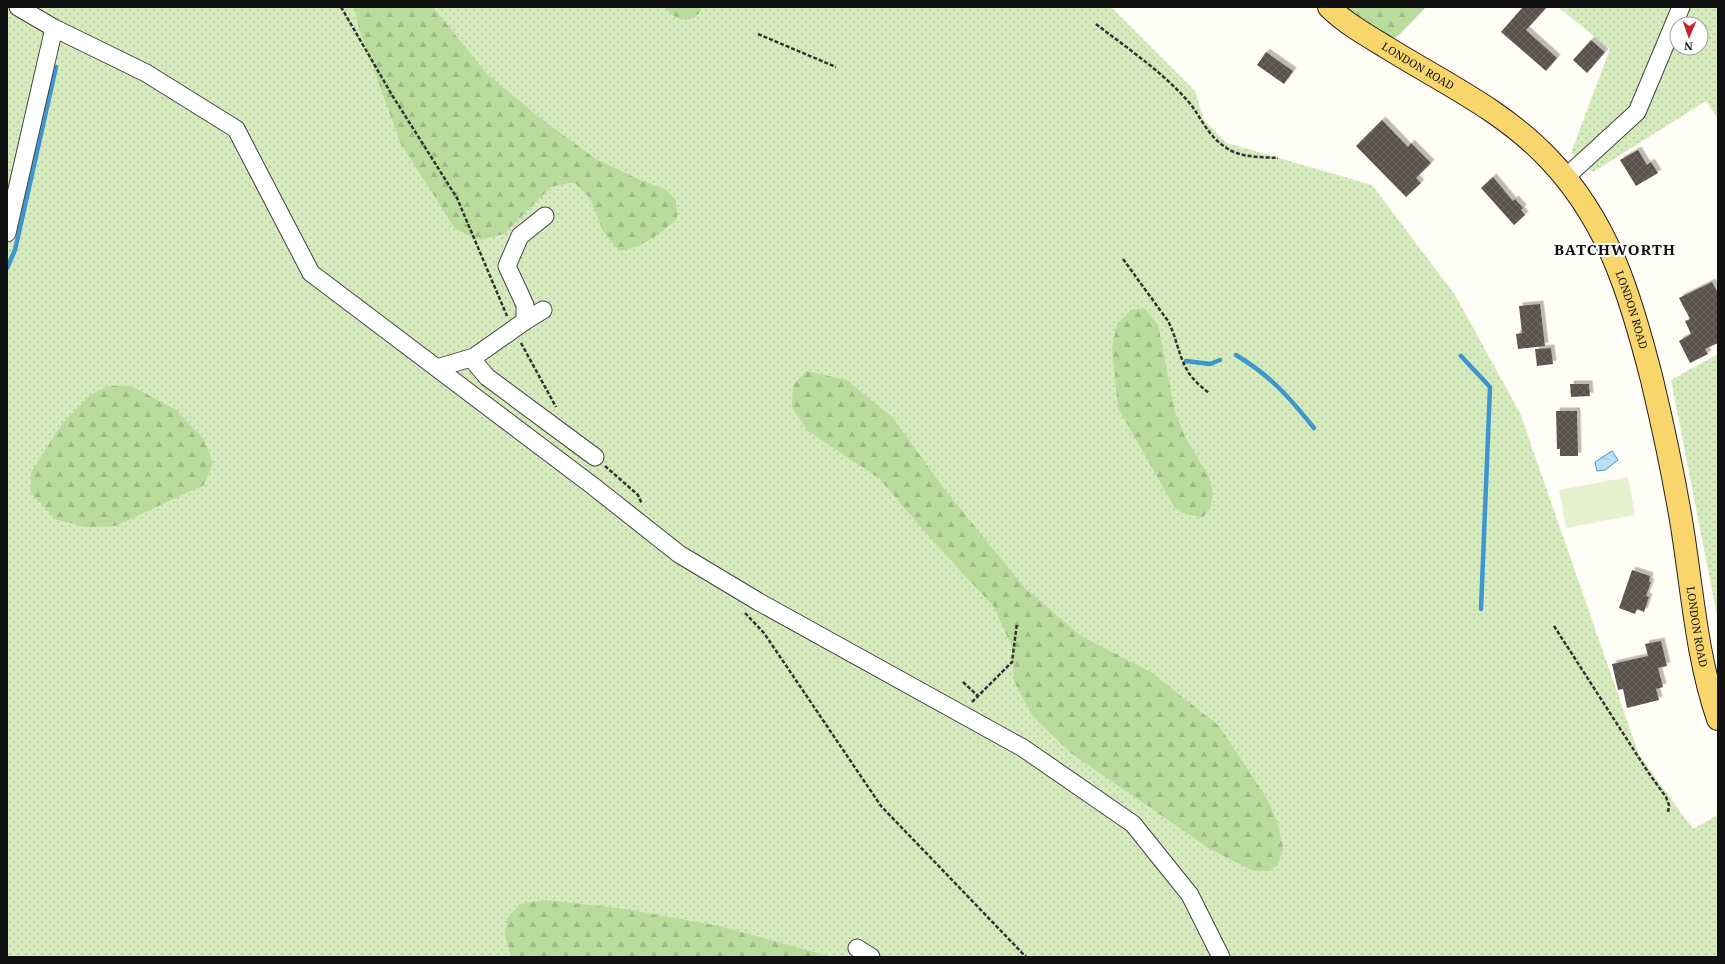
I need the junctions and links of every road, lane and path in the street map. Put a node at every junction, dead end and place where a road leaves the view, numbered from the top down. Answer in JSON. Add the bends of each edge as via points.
{"nodes":[{"id":1,"x":18,"y":7,"type":"edge"},
{"id":2,"x":341,"y":7,"type":"edge"},
{"id":3,"x":1329,"y":7,"type":"edge"},
{"id":4,"x":1681,"y":7,"type":"edge"},
{"id":5,"x":1096,"y":24,"type":"dead end"},
{"id":6,"x":54,"y":28,"type":"junction"},
{"id":7,"x":758,"y":34,"type":"dead end"},
{"id":8,"x":836,"y":67,"type":"dead end"},
{"id":9,"x":1278,"y":158,"type":"dead end"},
{"id":10,"x":1566,"y":176,"type":"junction"},
{"id":11,"x":545,"y":216,"type":"dead end"},
{"id":12,"x":7,"y":233,"type":"edge"},
{"id":13,"x":1123,"y":259,"type":"dead end"},
{"id":14,"x":543,"y":310,"type":"dead end"},
{"id":15,"x":519,"y":325,"type":"junction"},
{"id":16,"x":471,"y":358,"type":"junction"},
{"id":17,"x":437,"y":368,"type":"junction"},
{"id":18,"x":1209,"y":393,"type":"dead end"},
{"id":19,"x":560,"y":412,"type":"dead end"},
{"id":20,"x":595,"y":457,"type":"joint"},
{"id":21,"x":644,"y":508,"type":"dead end"},
{"id":22,"x":744,"y":612,"type":"dead end"},
{"id":23,"x":1017,"y":623,"type":"dead end"},
{"id":24,"x":1554,"y":626,"type":"dead end"},
{"id":25,"x":963,"y":682,"type":"dead end"},
{"id":26,"x":978,"y":696,"type":"junction"},
{"id":27,"x":961,"y":714,"type":"junction"},
{"id":28,"x":1718,"y":719,"type":"edge"},
{"id":29,"x":1668,"y":813,"type":"dead end"},
{"id":30,"x":1026,"y":957,"type":"edge"},
{"id":31,"x":1222,"y":957,"type":"edge"}],
"edges":[{"from":1,"to":6,"type":"lane"},
{"from":2,"to":15,"type":"path","via":[[392,95],[457,198]]},
{"from":3,"to":10,"type":"main road","name":"LONDON ROAD","via":[[1367,35],[1504,118]]},
{"from":4,"to":10,"type":"lane","via":[[1637,112]]},
{"from":5,"to":9,"type":"path","via":[[1175,88],[1194,109],[1208,131],[1226,148],[1250,156]]},
{"from":6,"to":12,"type":"lane"},
{"from":6,"to":17,"type":"lane","via":[[146,73],[236,129],[311,273]]},
{"from":7,"to":8,"type":"path"},
{"from":10,"to":28,"type":"main road","name":"LONDON ROAD","via":[[1586,204],[1606,240],[1618,265],[1638,324],[1660,414],[1681,519],[1705,673]]},
{"from":11,"to":15,"type":"lane","via":[[520,236],[507,266],[525,305]]},
{"from":13,"to":18,"type":"path","via":[[1168,321],[1186,368]]},
{"from":14,"to":15,"type":"lane"},
{"from":15,"to":16,"type":"lane"},
{"from":15,"to":19,"type":"path"},
{"from":16,"to":17,"type":"lane"},
{"from":16,"to":20,"type":"lane","via":[[487,377]]},
{"from":17,"to":27,"type":"lane","via":[[678,554]]},
{"from":20,"to":21,"type":"path","via":[[638,495]]},
{"from":22,"to":30,"type":"path","via":[[764,633],[881,806]]},
{"from":23,"to":26,"type":"path","via":[[1012,662]]},
{"from":24,"to":29,"type":"path","via":[[1666,797]]},
{"from":25,"to":26,"type":"path"},
{"from":26,"to":27,"type":"path"},
{"from":27,"to":31,"type":"lane","via":[[1023,748],[1133,824],[1190,895]]}]}
